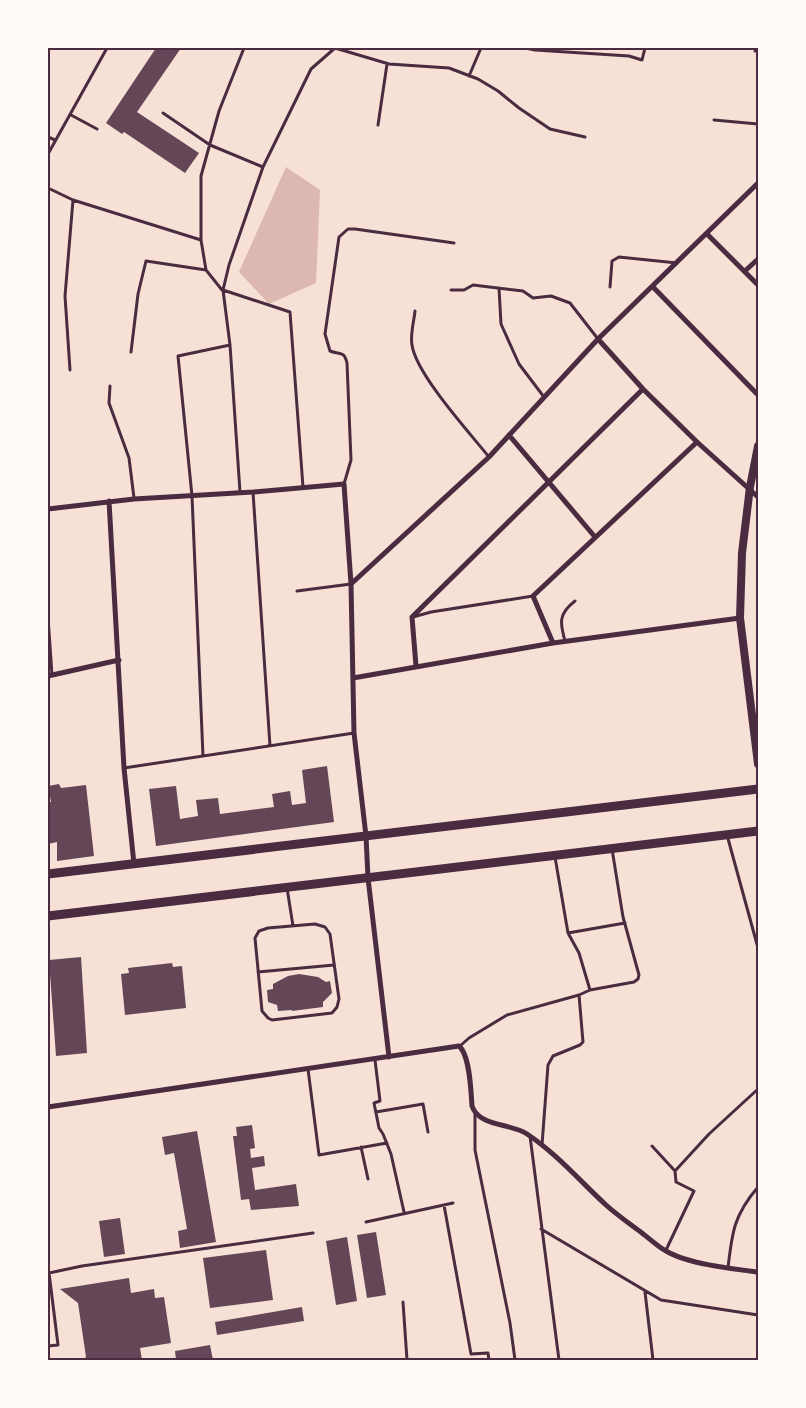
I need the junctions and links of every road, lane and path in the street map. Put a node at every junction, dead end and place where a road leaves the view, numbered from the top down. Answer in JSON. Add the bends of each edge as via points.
{"nodes":[{"id":1,"x":107,"y":48,"type":"edge"},
{"id":2,"x":244,"y":48,"type":"edge"},
{"id":3,"x":335,"y":48,"type":"edge"},
{"id":4,"x":481,"y":48,"type":"edge"},
{"id":5,"x":525,"y":48,"type":"edge"},
{"id":6,"x":645,"y":48,"type":"edge"},
{"id":7,"x":387,"y":64,"type":"junction"},
{"id":8,"x":469,"y":76,"type":"junction"},
{"id":9,"x":163,"y":113,"type":"dead end"},
{"id":10,"x":71,"y":115,"type":"junction"},
{"id":11,"x":714,"y":120,"type":"dead end"},
{"id":12,"x":758,"y":124,"type":"edge"},
{"id":13,"x":378,"y":125,"type":"dead end"},
{"id":14,"x":97,"y":129,"type":"dead end"},
{"id":15,"x":48,"y":136,"type":"edge"},
{"id":16,"x":584,"y":137,"type":"dead end"},
{"id":17,"x":55,"y":140,"type":"junction"},
{"id":18,"x":210,"y":145,"type":"junction"},
{"id":19,"x":48,"y":154,"type":"edge"},
{"id":20,"x":263,"y":167,"type":"junction"},
{"id":21,"x":758,"y":184,"type":"edge"},
{"id":22,"x":48,"y":189,"type":"edge"},
{"id":23,"x":73,"y":200,"type":"junction"},
{"id":24,"x":707,"y":234,"type":"junction"},
{"id":25,"x":201,"y":240,"type":"junction"},
{"id":26,"x":454,"y":243,"type":"dead end"},
{"id":27,"x":758,"y":259,"type":"edge"},
{"id":28,"x":677,"y":263,"type":"junction"},
{"id":29,"x":206,"y":270,"type":"junction"},
{"id":30,"x":745,"y":271,"type":"junction"},
{"id":31,"x":758,"y":285,"type":"edge"},
{"id":32,"x":610,"y":286,"type":"dead end"},
{"id":33,"x":653,"y":286,"type":"junction"},
{"id":34,"x":499,"y":288,"type":"junction"},
{"id":35,"x":223,"y":290,"type":"junction"},
{"id":36,"x":451,"y":290,"type":"dead end"},
{"id":37,"x":414,"y":310,"type":"dead end"},
{"id":38,"x":598,"y":339,"type":"junction"},
{"id":39,"x":230,"y":345,"type":"junction"},
{"id":40,"x":131,"y":352,"type":"dead end"},
{"id":41,"x":70,"y":370,"type":"dead end"},
{"id":42,"x":110,"y":386,"type":"dead end"},
{"id":43,"x":643,"y":389,"type":"junction"},
{"id":44,"x":758,"y":395,"type":"edge"},
{"id":45,"x":544,"y":397,"type":"junction"},
{"id":46,"x":509,"y":435,"type":"junction"},
{"id":47,"x":698,"y":442,"type":"junction"},
{"id":48,"x":758,"y":446,"type":"edge"},
{"id":49,"x":489,"y":456,"type":"junction"},
{"id":50,"x":548,"y":482,"type":"junction"},
{"id":51,"x":344,"y":484,"type":"junction"},
{"id":52,"x":302,"y":487,"type":"junction"},
{"id":53,"x":750,"y":487,"type":"junction"},
{"id":54,"x":240,"y":492,"type":"junction"},
{"id":55,"x":253,"y":492,"type":"junction"},
{"id":56,"x":192,"y":496,"type":"junction"},
{"id":57,"x":758,"y":497,"type":"edge"},
{"id":58,"x":134,"y":499,"type":"junction"},
{"id":59,"x":109,"y":501,"type":"junction"},
{"id":60,"x":48,"y":508,"type":"edge"},
{"id":61,"x":595,"y":537,"type":"junction"},
{"id":62,"x":352,"y":584,"type":"junction"},
{"id":63,"x":297,"y":591,"type":"dead end"},
{"id":64,"x":533,"y":596,"type":"junction"},
{"id":65,"x":575,"y":601,"type":"dead end"},
{"id":66,"x":48,"y":617,"type":"edge"},
{"id":67,"x":412,"y":617,"type":"junction"},
{"id":68,"x":740,"y":618,"type":"junction"},
{"id":69,"x":565,"y":641,"type":"junction"},
{"id":70,"x":553,"y":643,"type":"junction"},
{"id":71,"x":119,"y":660,"type":"junction"},
{"id":72,"x":416,"y":666,"type":"junction"},
{"id":73,"x":50,"y":676,"type":"edge"},
{"id":74,"x":353,"y":678,"type":"junction"},
{"id":75,"x":354,"y":733,"type":"junction"},
{"id":76,"x":270,"y":746,"type":"junction"},
{"id":77,"x":202,"y":756,"type":"junction"},
{"id":78,"x":758,"y":764,"type":"edge"},
{"id":79,"x":124,"y":768,"type":"junction"},
{"id":80,"x":758,"y":789,"type":"edge"},
{"id":81,"x":758,"y":831,"type":"edge"},
{"id":82,"x":727,"y":835,"type":"junction"},
{"id":83,"x":366,"y":836,"type":"junction"},
{"id":84,"x":612,"y":848,"type":"junction"},
{"id":85,"x":555,"y":856,"type":"junction"},
{"id":86,"x":134,"y":864,"type":"junction"},
{"id":87,"x":48,"y":874,"type":"edge"},
{"id":88,"x":368,"y":878,"type":"junction"},
{"id":89,"x":287,"y":885,"type":"junction"},
{"id":90,"x":48,"y":916,"type":"edge"},
{"id":91,"x":625,"y":923,"type":"junction"},
{"id":92,"x":293,"y":926,"type":"junction"},
{"id":93,"x":568,"y":933,"type":"junction"},
{"id":94,"x":758,"y":948,"type":"edge"},
{"id":95,"x":334,"y":965,"type":"junction"},
{"id":96,"x":258,"y":972,"type":"junction"},
{"id":97,"x":590,"y":990,"type":"junction"},
{"id":98,"x":579,"y":995,"type":"junction"},
{"id":99,"x":459,"y":1046,"type":"junction"},
{"id":100,"x":389,"y":1057,"type":"junction"},
{"id":101,"x":374,"y":1060,"type":"junction"},
{"id":102,"x":307,"y":1068,"type":"junction"},
{"id":103,"x":758,"y":1089,"type":"edge"},
{"id":104,"x":48,"y":1107,"type":"edge"},
{"id":105,"x":376,"y":1112,"type":"junction"},
{"id":106,"x":475,"y":1113,"type":"junction"},
{"id":107,"x":428,"y":1132,"type":"dead end"},
{"id":108,"x":530,"y":1135,"type":"junction"},
{"id":109,"x":387,"y":1143,"type":"junction"},
{"id":110,"x":542,"y":1146,"type":"junction"},
{"id":111,"x":652,"y":1146,"type":"dead end"},
{"id":112,"x":361,"y":1147,"type":"junction"},
{"id":113,"x":675,"y":1171,"type":"junction"},
{"id":114,"x":368,"y":1180,"type":"dead end"},
{"id":115,"x":758,"y":1187,"type":"edge"},
{"id":116,"x":453,"y":1203,"type":"dead end"},
{"id":117,"x":444,"y":1204,"type":"junction"},
{"id":118,"x":404,"y":1212,"type":"junction"},
{"id":119,"x":366,"y":1222,"type":"dead end"},
{"id":120,"x":541,"y":1229,"type":"junction"},
{"id":121,"x":313,"y":1233,"type":"dead end"},
{"id":122,"x":666,"y":1251,"type":"junction"},
{"id":123,"x":728,"y":1268,"type":"junction"},
{"id":124,"x":758,"y":1272,"type":"edge"},
{"id":125,"x":645,"y":1292,"type":"junction"},
{"id":126,"x":403,"y":1302,"type":"dead end"},
{"id":127,"x":758,"y":1315,"type":"edge"},
{"id":128,"x":48,"y":1346,"type":"edge"},
{"id":129,"x":408,"y":1360,"type":"edge"},
{"id":130,"x":489,"y":1360,"type":"edge"},
{"id":131,"x":515,"y":1360,"type":"edge"},
{"id":132,"x":559,"y":1360,"type":"edge"},
{"id":133,"x":653,"y":1360,"type":"edge"}],
"edges":[{"from":1,"to":10,"type":"lane"},
{"from":2,"to":18,"type":"lane"},
{"from":3,"to":7,"type":"lane"},
{"from":3,"to":20,"type":"lane","via":[[311,69]]},
{"from":4,"to":8,"type":"lane"},
{"from":5,"to":6,"type":"lane","via":[[629,56],[642,60]]},
{"from":7,"to":8,"type":"lane","via":[[449,68]]},
{"from":7,"to":13,"type":"lane"},
{"from":8,"to":16,"type":"lane","via":[[498,90],[550,129]]},
{"from":9,"to":18,"type":"lane"},
{"from":10,"to":14,"type":"lane"},
{"from":10,"to":17,"type":"lane"},
{"from":11,"to":12,"type":"lane"},
{"from":15,"to":17,"type":"lane"},
{"from":17,"to":19,"type":"lane"},
{"from":18,"to":20,"type":"lane"},
{"from":18,"to":25,"type":"lane","via":[[201,176]]},
{"from":20,"to":35,"type":"lane"},
{"from":21,"to":24,"type":"street"},
{"from":22,"to":23,"type":"lane"},
{"from":23,"to":25,"type":"lane"},
{"from":23,"to":41,"type":"lane","via":[[66,296]]},
{"from":24,"to":28,"type":"street"},
{"from":24,"to":30,"type":"street"},
{"from":25,"to":29,"type":"lane"},
{"from":26,"to":51,"type":"lane","via":[[354,229],[339,237],[325,334],[330,351],[341,353],[347,363],[351,460]]},
{"from":27,"to":30,"type":"street"},
{"from":28,"to":32,"type":"lane","via":[[619,257],[612,261]]},
{"from":28,"to":33,"type":"street"},
{"from":29,"to":35,"type":"lane"},
{"from":29,"to":40,"type":"lane","via":[[146,260]]},
{"from":30,"to":31,"type":"street"},
{"from":33,"to":38,"type":"street"},
{"from":33,"to":44,"type":"street"},
{"from":34,"to":36,"type":"lane","via":[[473,285],[464,290]]},
{"from":34,"to":38,"type":"lane","via":[[523,291],[533,298],[551,296],[570,303]]},
{"from":34,"to":45,"type":"lane","via":[[501,324],[520,364]]},
{"from":35,"to":39,"type":"lane"},
{"from":35,"to":52,"type":"lane","via":[[290,312]]},
{"from":37,"to":49,"type":"lane","via":[[412,343],[425,374]]},
{"from":38,"to":43,"type":"street"},
{"from":38,"to":45,"type":"street"},
{"from":39,"to":54,"type":"lane"},
{"from":39,"to":56,"type":"lane","via":[[178,356]]},
{"from":42,"to":58,"type":"lane","via":[[109,403],[129,458]]},
{"from":43,"to":47,"type":"street"},
{"from":43,"to":50,"type":"street"},
{"from":45,"to":46,"type":"street"},
{"from":46,"to":49,"type":"street"},
{"from":46,"to":50,"type":"street"},
{"from":47,"to":53,"type":"street"},
{"from":47,"to":61,"type":"street"},
{"from":48,"to":53,"type":"street"},
{"from":49,"to":62,"type":"street"},
{"from":50,"to":61,"type":"street"},
{"from":50,"to":67,"type":"street"},
{"from":51,"to":52,"type":"street"},
{"from":51,"to":62,"type":"street"},
{"from":52,"to":55,"type":"street"},
{"from":53,"to":57,"type":"street"},
{"from":53,"to":68,"type":"street","via":[[742,553]]},
{"from":54,"to":55,"type":"street"},
{"from":54,"to":56,"type":"street"},
{"from":55,"to":76,"type":"lane"},
{"from":56,"to":58,"type":"street"},
{"from":56,"to":77,"type":"lane"},
{"from":58,"to":59,"type":"street"},
{"from":59,"to":60,"type":"street"},
{"from":59,"to":71,"type":"street"},
{"from":61,"to":64,"type":"street"},
{"from":62,"to":63,"type":"lane"},
{"from":62,"to":74,"type":"street"},
{"from":64,"to":67,"type":"lane"},
{"from":64,"to":70,"type":"street"},
{"from":65,"to":69,"type":"lane","via":[[561,619]]},
{"from":66,"to":73,"type":"lane"},
{"from":67,"to":72,"type":"street"},
{"from":68,"to":69,"type":"street"},
{"from":68,"to":78,"type":"street"},
{"from":69,"to":70,"type":"street"},
{"from":70,"to":72,"type":"street"},
{"from":71,"to":73,"type":"street"},
{"from":71,"to":79,"type":"street"},
{"from":72,"to":74,"type":"street"},
{"from":74,"to":75,"type":"street"},
{"from":75,"to":76,"type":"lane"},
{"from":75,"to":83,"type":"street"},
{"from":76,"to":77,"type":"lane"},
{"from":77,"to":79,"type":"lane"},
{"from":79,"to":86,"type":"street"},
{"from":80,"to":83,"type":"main road"},
{"from":81,"to":82,"type":"main road"},
{"from":82,"to":84,"type":"main road"},
{"from":82,"to":94,"type":"lane"},
{"from":83,"to":86,"type":"main road"},
{"from":83,"to":88,"type":"street"},
{"from":84,"to":85,"type":"main road"},
{"from":84,"to":91,"type":"lane"},
{"from":85,"to":88,"type":"main road"},
{"from":85,"to":93,"type":"lane"},
{"from":86,"to":87,"type":"main road"},
{"from":88,"to":89,"type":"main road"},
{"from":88,"to":100,"type":"street"},
{"from":89,"to":90,"type":"main road"},
{"from":89,"to":92,"type":"lane"},
{"from":91,"to":93,"type":"lane"},
{"from":91,"to":97,"type":"lane","via":[[638,979]]},
{"from":92,"to":95,"type":"lane","via":[[315,924],[325,927],[330,934]]},
{"from":92,"to":96,"type":"lane","via":[[259,931],[255,938]]},
{"from":93,"to":97,"type":"lane","via":[[579,953]]},
{"from":95,"to":96,"type":"lane"},
{"from":95,"to":96,"type":"lane","via":[[339,999],[332,1013],[272,1020],[262,1011]]},
{"from":97,"to":98,"type":"lane"},
{"from":98,"to":99,"type":"lane","via":[[508,1016]]},
{"from":98,"to":110,"type":"lane","via":[[582,1042],[553,1056],[548,1065]]},
{"from":99,"to":100,"type":"street"},
{"from":99,"to":106,"type":"street","via":[[464,1050]]},
{"from":100,"to":101,"type":"street"},
{"from":101,"to":102,"type":"street"},
{"from":101,"to":105,"type":"lane","via":[[380,1101],[374,1103]]},
{"from":102,"to":104,"type":"street"},
{"from":102,"to":112,"type":"lane","via":[[319,1155]]},
{"from":103,"to":113,"type":"lane"},
{"from":105,"to":107,"type":"lane","via":[[423,1104]]},
{"from":105,"to":109,"type":"lane","via":[[379,1128]]},
{"from":106,"to":108,"type":"street","via":[[482,1119]]},
{"from":106,"to":131,"type":"lane","via":[[475,1150]]},
{"from":108,"to":110,"type":"street"},
{"from":108,"to":120,"type":"lane"},
{"from":109,"to":112,"type":"lane"},
{"from":109,"to":118,"type":"lane"},
{"from":110,"to":122,"type":"street","via":[[608,1207]]},
{"from":111,"to":113,"type":"lane"},
{"from":112,"to":114,"type":"lane"},
{"from":113,"to":122,"type":"lane","via":[[676,1182],[694,1191]]},
{"from":115,"to":123,"type":"lane","via":[[739,1214]]},
{"from":116,"to":117,"type":"lane"},
{"from":117,"to":118,"type":"lane"},
{"from":117,"to":130,"type":"lane","via":[[471,1354],[488,1353]]},
{"from":118,"to":119,"type":"lane"},
{"from":120,"to":125,"type":"lane"},
{"from":120,"to":132,"type":"lane"},
{"from":121,"to":128,"type":"lane","via":[[49,1273],[58,1345]]},
{"from":122,"to":123,"type":"street"},
{"from":123,"to":124,"type":"street"},
{"from":125,"to":127,"type":"lane","via":[[661,1300]]},
{"from":125,"to":133,"type":"lane"},
{"from":126,"to":129,"type":"lane"}]}
